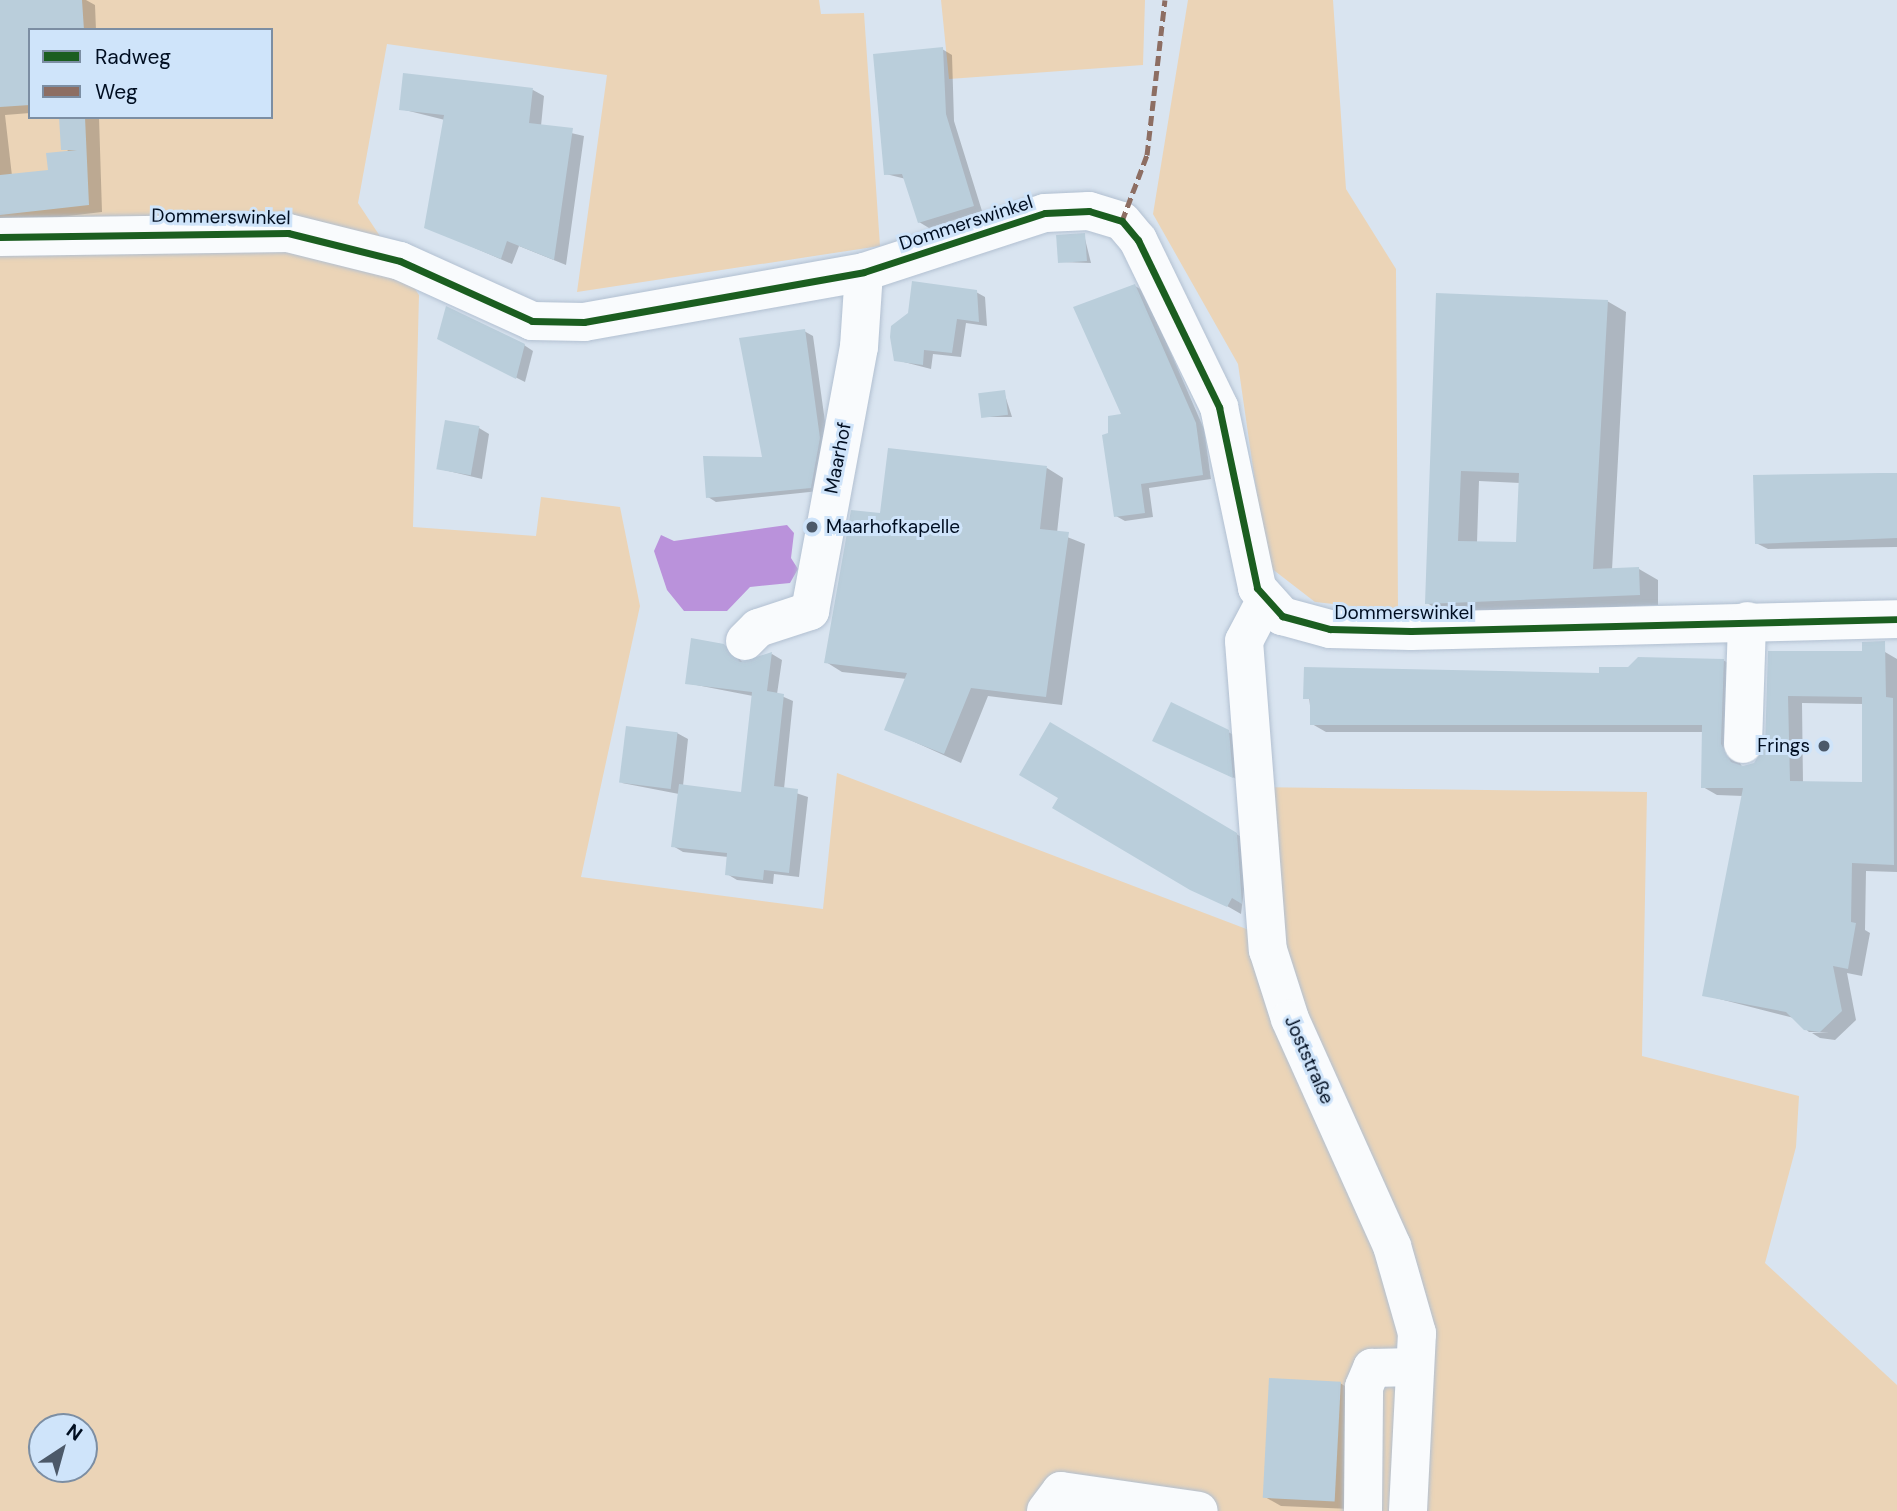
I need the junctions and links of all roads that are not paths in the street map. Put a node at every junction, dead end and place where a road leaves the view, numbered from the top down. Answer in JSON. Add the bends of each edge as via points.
{"nodes":[{"id":1,"x":0,"y":237,"type":"edge"},
{"id":2,"x":864,"y":272,"type":"junction"},
{"id":3,"x":1265,"y":601,"type":"junction"},
{"id":4,"x":1897,"y":619,"type":"edge"},
{"id":5,"x":1746,"y":621,"type":"junction"},
{"id":6,"x":745,"y":641,"type":"dead end"},
{"id":7,"x":1743,"y":744,"type":"dead end"},
{"id":8,"x":1415,"y":1367,"type":"junction"},
{"id":9,"x":1046,"y":1511,"type":"edge"},
{"id":10,"x":1199,"y":1511,"type":"edge"},
{"id":11,"x":1363,"y":1511,"type":"edge"},
{"id":12,"x":1408,"y":1511,"type":"edge"}],
"edges":[{"from":1,"to":2,"type":"street","name":"Dommerswinkel","via":[[288,233],[400,261],[532,321],[584,322]]},
{"from":2,"to":3,"type":"street","name":"Dommerswinkel","via":[[1045,213],[1089,211],[1122,221],[1138,240],[1219,407],[1256,588]]},
{"from":2,"to":6,"type":"street","name":"Maarhof","via":[[859,347],[810,611],[758,628]]},
{"from":3,"to":5,"type":"street","name":"Dommerswinkel","via":[[1298,624],[1330,629]]},
{"from":3,"to":8,"type":"street","name":"Joststraße","via":[[1244,640],[1268,950],[1290,1019],[1392,1246],[1416,1333]]},
{"from":4,"to":5,"type":"street","name":"Dommerswinkel"},
{"from":5,"to":7,"type":"street"},
{"from":8,"to":11,"type":"street","via":[[1373,1368],[1364,1387]]},
{"from":8,"to":12,"type":"street","name":"Joststraße"},
{"from":9,"to":10,"type":"street","via":[[1061,1491]]}]}
